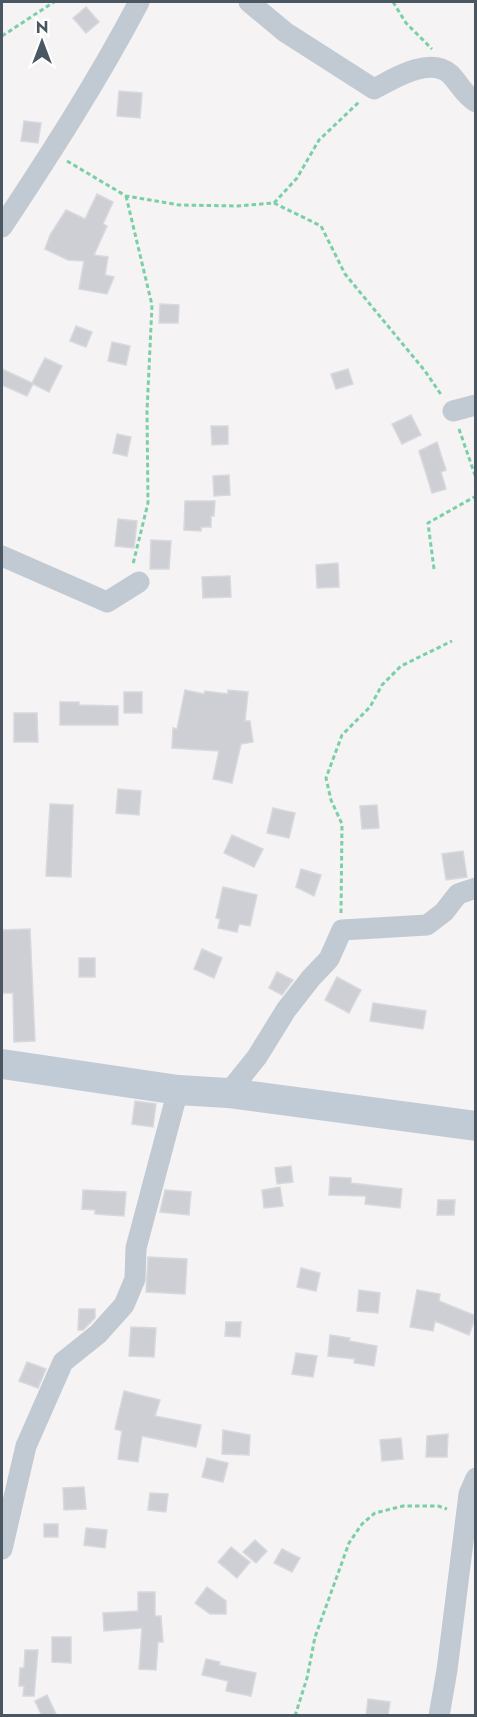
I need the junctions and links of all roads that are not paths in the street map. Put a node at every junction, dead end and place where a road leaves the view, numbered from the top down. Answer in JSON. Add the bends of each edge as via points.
{"nodes":[{"id":1,"x":139,"y":2,"type":"edge"},
{"id":2,"x":249,"y":2,"type":"edge"},
{"id":3,"x":476,"y":102,"type":"edge"},
{"id":4,"x":2,"y":227,"type":"edge"},
{"id":5,"x":476,"y":405,"type":"edge"},
{"id":6,"x":453,"y":411,"type":"road end"},
{"id":7,"x":2,"y":556,"type":"edge"},
{"id":8,"x":135,"y":574,"type":"road end"},
{"id":9,"x":476,"y":888,"type":"edge"},
{"id":10,"x":2,"y":1064,"type":"edge"},
{"id":11,"x":178,"y":1090,"type":"junction"},
{"id":12,"x":228,"y":1093,"type":"junction"},
{"id":13,"x":476,"y":1126,"type":"edge"},
{"id":14,"x":476,"y":1478,"type":"edge"},
{"id":15,"x":2,"y":1550,"type":"edge"},
{"id":16,"x":438,"y":1716,"type":"edge"}],
"edges":[{"from":1,"to":4,"type":"street","via":[[113,52]]},
{"from":2,"to":3,"type":"street","via":[[285,32],[374,89],[411,70],[430,67],[448,73]]},
{"from":5,"to":6,"type":"street"},
{"from":7,"to":8,"type":"street","via":[[107,602]]},
{"from":9,"to":12,"type":"street","via":[[458,894],[444,912],[426,925],[342,930],[329,958],[286,1010],[257,1057]]},
{"from":10,"to":11,"type":"street"},
{"from":11,"to":12,"type":"street"},
{"from":11,"to":15,"type":"street","via":[[136,1248],[135,1278],[124,1305],[98,1334],[63,1362],[26,1446]]},
{"from":12,"to":13,"type":"street"},
{"from":14,"to":16,"type":"street","via":[[469,1494]]}]}
